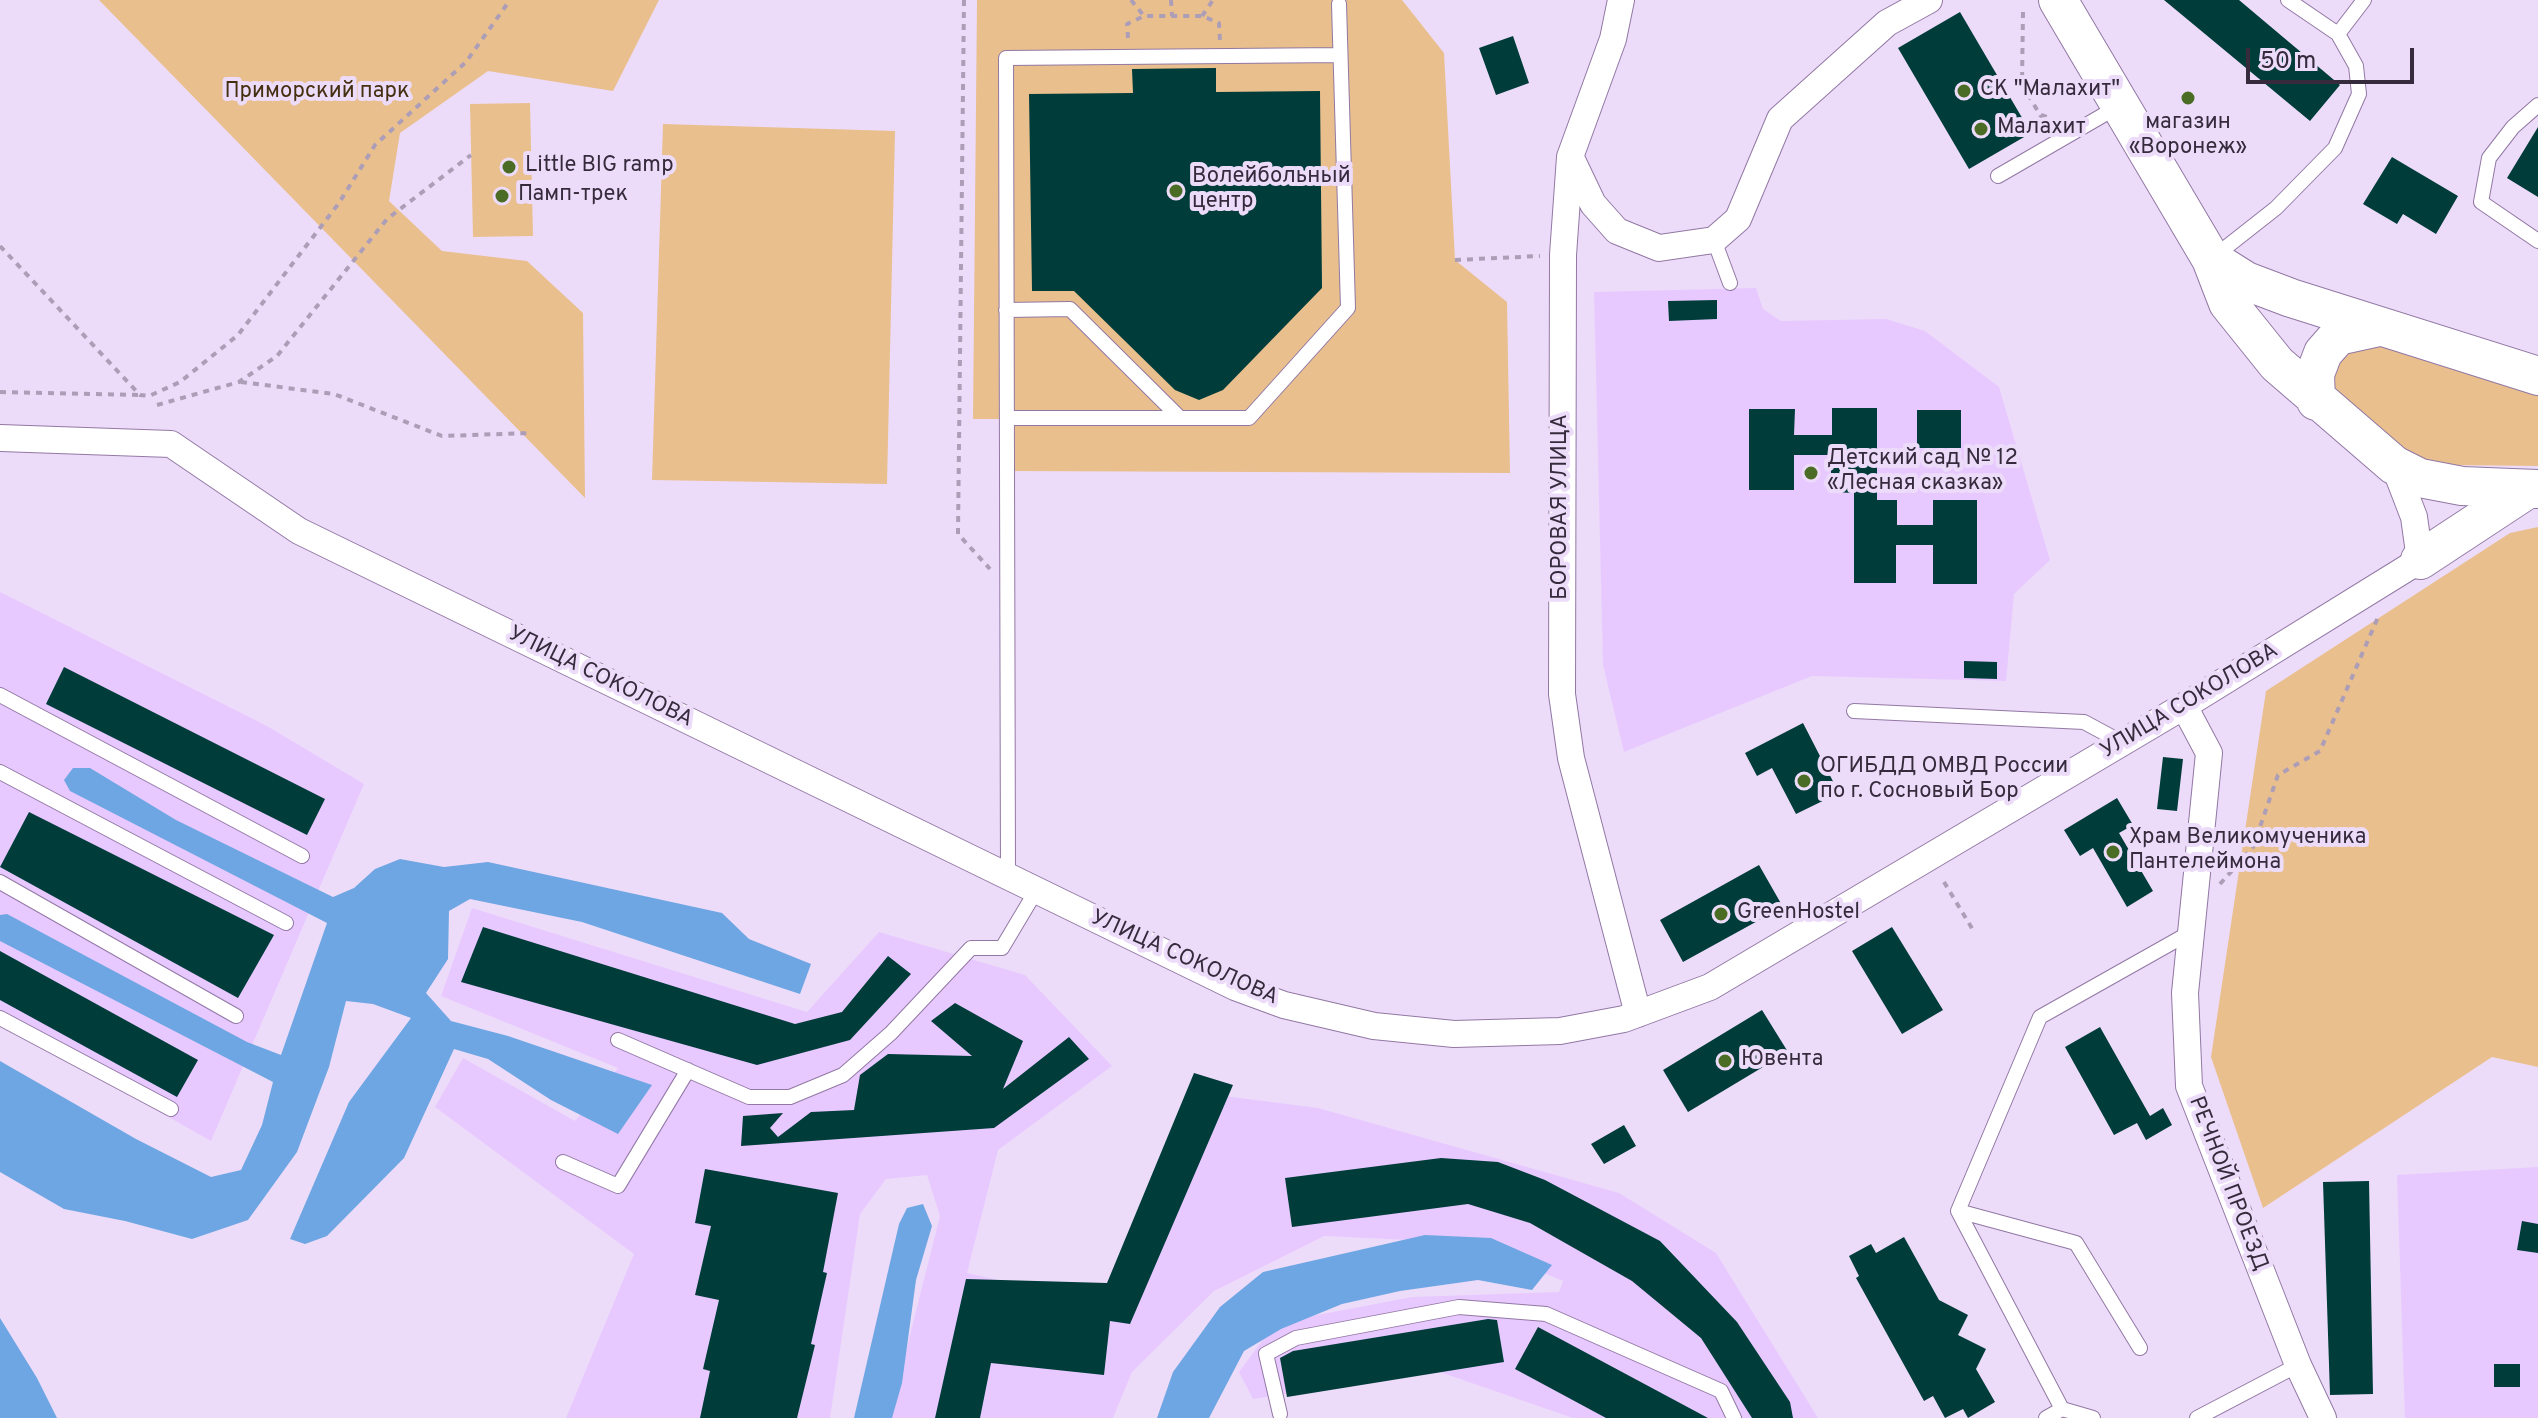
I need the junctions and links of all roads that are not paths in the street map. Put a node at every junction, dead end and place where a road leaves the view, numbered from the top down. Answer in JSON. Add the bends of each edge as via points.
{"nodes":[{"id":1,"x":1621,"y":0,"type":"edge"},
{"id":2,"x":1929,"y":0,"type":"edge"},
{"id":3,"x":2288,"y":0,"type":"edge"},
{"id":4,"x":2364,"y":0,"type":"edge"},
{"id":5,"x":1339,"y":4,"type":"dead end"},
{"id":6,"x":2041,"y":6,"type":"edge"},
{"id":7,"x":2338,"y":34,"type":"junction"},
{"id":8,"x":1340,"y":55,"type":"junction"},
{"id":9,"x":2538,"y":105,"type":"edge"},
{"id":10,"x":2119,"y":106,"type":"junction"},
{"id":11,"x":1570,"y":157,"type":"junction"},
{"id":12,"x":1998,"y":176,"type":"dead end"},
{"id":13,"x":1714,"y":240,"type":"junction"},
{"id":14,"x":2538,"y":241,"type":"edge"},
{"id":15,"x":2211,"y":259,"type":"junction"},
{"id":16,"x":1730,"y":283,"type":"dead end"},
{"id":17,"x":1006,"y":310,"type":"junction"},
{"id":18,"x":2379,"y":327,"type":"junction"},
{"id":19,"x":2538,"y":376,"type":"edge"},
{"id":20,"x":2316,"y":401,"type":"junction"},
{"id":21,"x":1007,"y":418,"type":"junction"},
{"id":22,"x":1180,"y":418,"type":"junction"},
{"id":23,"x":0,"y":438,"type":"edge"},
{"id":24,"x":2394,"y":465,"type":"junction"},
{"id":25,"x":2533,"y":489,"type":"edge"},
{"id":26,"x":2420,"y":560,"type":"junction"},
{"id":27,"x":0,"y":695,"type":"edge"},
{"id":28,"x":2184,"y":706,"type":"junction"},
{"id":29,"x":1854,"y":711,"type":"dead end"},
{"id":30,"x":2123,"y":743,"type":"junction"},
{"id":31,"x":0,"y":772,"type":"edge"},
{"id":32,"x":302,"y":856,"type":"dead end"},
{"id":33,"x":1008,"y":876,"type":"junction"},
{"id":34,"x":0,"y":882,"type":"edge"},
{"id":35,"x":1036,"y":891,"type":"junction"},
{"id":36,"x":2192,"y":922,"type":"junction"},
{"id":37,"x":286,"y":923,"type":"dead end"},
{"id":38,"x":1638,"y":1014,"type":"junction"},
{"id":39,"x":236,"y":1016,"type":"dead end"},
{"id":40,"x":0,"y":1018,"type":"edge"},
{"id":41,"x":618,"y":1040,"type":"dead end"},
{"id":42,"x":688,"y":1070,"type":"junction"},
{"id":43,"x":171,"y":1109,"type":"dead end"},
{"id":44,"x":563,"y":1162,"type":"dead end"},
{"id":45,"x":1958,"y":1211,"type":"junction"},
{"id":46,"x":2140,"y":1348,"type":"dead end"},
{"id":47,"x":2298,"y":1365,"type":"junction"},
{"id":48,"x":2062,"y":1409,"type":"junction"},
{"id":49,"x":1280,"y":1414,"type":"dead end"},
{"id":50,"x":1734,"y":1418,"type":"edge"},
{"id":51,"x":2046,"y":1418,"type":"edge"},
{"id":52,"x":2093,"y":1418,"type":"edge"},
{"id":53,"x":2197,"y":1418,"type":"edge"},
{"id":54,"x":2323,"y":1418,"type":"edge"}],
"edges":[{"from":1,"to":11,"type":"street","name":"БОРОВАЯ УЛИЦА","via":[[1613,39]]},
{"from":2,"to":13,"type":"street","via":[[1887,23],[1780,119],[1738,219]]},
{"from":3,"to":7,"type":"lane"},
{"from":4,"to":7,"type":"lane"},
{"from":5,"to":8,"type":"lane"},
{"from":6,"to":10,"type":"main road"},
{"from":7,"to":15,"type":"lane","via":[[2356,66],[2359,94],[2335,148],[2276,208]]},
{"from":8,"to":17,"type":"lane","via":[[1006,58]]},
{"from":8,"to":22,"type":"lane","via":[[1348,308],[1249,418]]},
{"from":9,"to":14,"type":"lane","via":[[2489,158],[2481,202]]},
{"from":10,"to":12,"type":"lane"},
{"from":10,"to":15,"type":"main road"},
{"from":11,"to":13,"type":"street","via":[[1593,204],[1617,231],[1659,248]]},
{"from":11,"to":38,"type":"street","name":"БОРОВАЯ УЛИЦА","via":[[1563,255],[1562,694],[1571,758]]},
{"from":13,"to":16,"type":"lane"},
{"from":15,"to":18,"type":"main road","via":[[2246,281]]},
{"from":15,"to":20,"type":"main road","via":[[2228,303],[2277,364]]},
{"from":17,"to":21,"type":"lane"},
{"from":17,"to":22,"type":"lane","via":[[1070,309]]},
{"from":18,"to":19,"type":"main road"},
{"from":18,"to":20,"type":"main road","via":[[2338,336],[2323,353],[2315,374]]},
{"from":20,"to":24,"type":"main road"},
{"from":21,"to":22,"type":"lane"},
{"from":21,"to":33,"type":"lane"},
{"from":23,"to":33,"type":"street","name":"УЛИЦА СОКОЛОВА","via":[[171,444],[299,531]]},
{"from":24,"to":25,"type":"main road","via":[[2420,478],[2462,486]]},
{"from":24,"to":26,"type":"street","via":[[2414,517]]},
{"from":25,"to":26,"type":"main road"},
{"from":26,"to":28,"type":"street","name":"УЛИЦА СОКОЛОВА"},
{"from":27,"to":32,"type":"lane"},
{"from":28,"to":30,"type":"street","name":"УЛИЦА СОКОЛОВА"},
{"from":28,"to":36,"type":"street","name":"РЕЧНОЙ ПРОЕЗД","via":[[2209,753]]},
{"from":29,"to":30,"type":"lane","via":[[2084,722]]},
{"from":30,"to":38,"type":"street","name":"УЛИЦА СОКОЛОВА","via":[[1710,987]]},
{"from":31,"to":37,"type":"lane"},
{"from":33,"to":35,"type":"street","name":"УЛИЦА СОКОЛОВА"},
{"from":34,"to":39,"type":"lane"},
{"from":35,"to":38,"type":"street","name":"УЛИЦА СОКОЛОВА","via":[[1235,987],[1284,1005],[1374,1026],[1454,1034],[1560,1031]]},
{"from":35,"to":42,"type":"lane","via":[[1002,948],[971,948],[843,1075],[790,1097],[749,1097]]},
{"from":36,"to":45,"type":"lane","via":[[2040,1017]]},
{"from":36,"to":47,"type":"street","name":"РЕЧНОЙ ПРОЕЗД","via":[[2185,993],[2189,1086]]},
{"from":40,"to":43,"type":"lane"},
{"from":41,"to":42,"type":"lane"},
{"from":42,"to":44,"type":"lane","via":[[618,1186]]},
{"from":45,"to":46,"type":"lane","via":[[2076,1243]]},
{"from":45,"to":48,"type":"lane"},
{"from":47,"to":53,"type":"lane"},
{"from":47,"to":54,"type":"street","name":"РЕЧНОЙ ПРОЕЗД"},
{"from":48,"to":51,"type":"lane"},
{"from":48,"to":52,"type":"lane"},
{"from":49,"to":50,"type":"lane","via":[[1266,1354],[1296,1338],[1459,1307],[1546,1314],[1721,1391]]}]}
